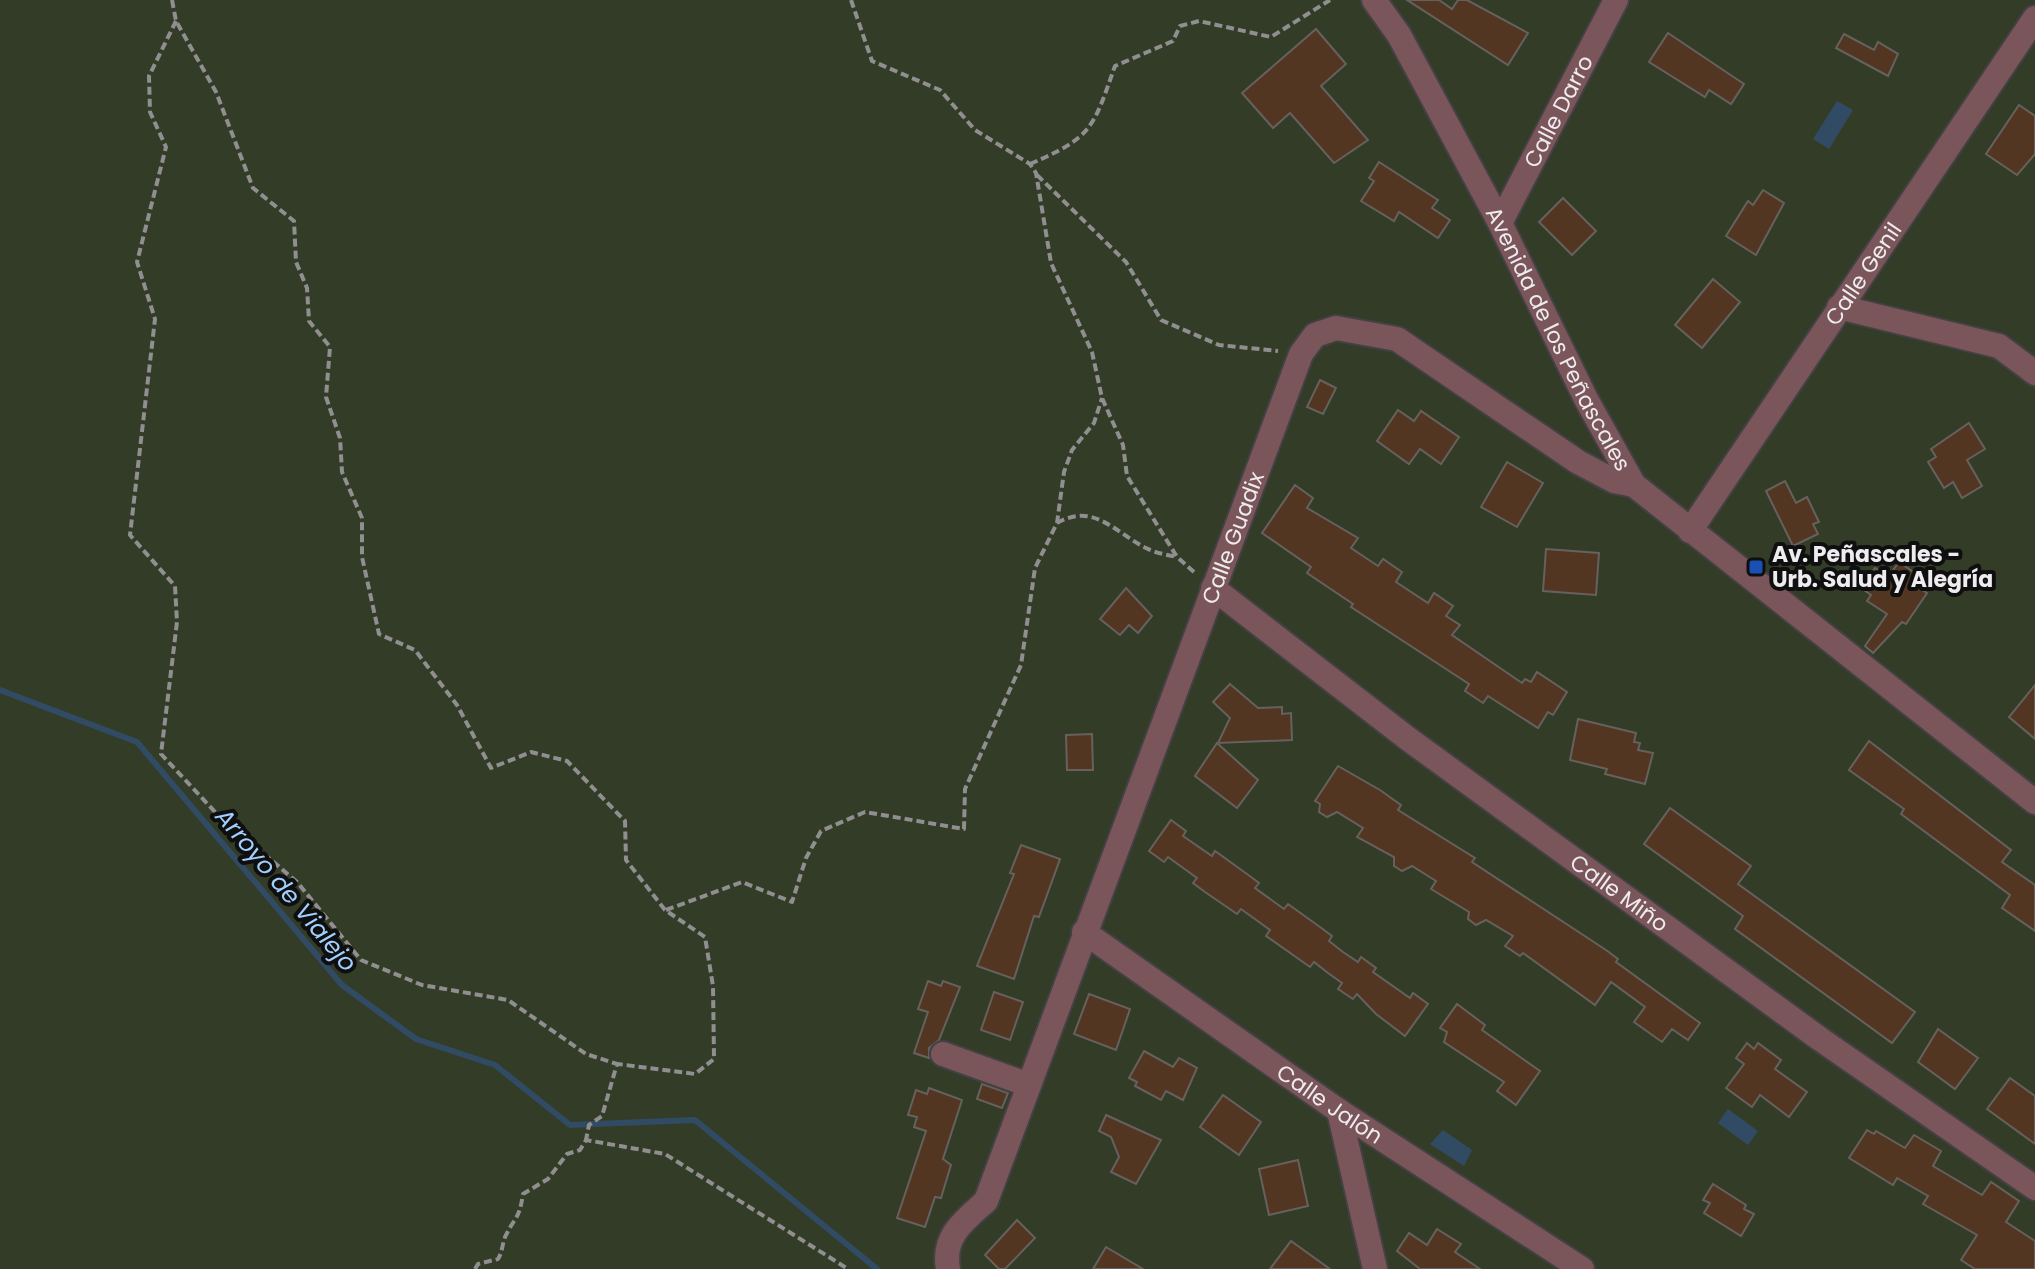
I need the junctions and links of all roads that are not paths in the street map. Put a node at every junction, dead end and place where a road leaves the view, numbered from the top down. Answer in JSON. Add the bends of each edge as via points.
{"nodes":[{"id":1,"x":1374,"y":0,"type":"edge"},
{"id":2,"x":1616,"y":0,"type":"edge"},
{"id":3,"x":2035,"y":18,"type":"edge"},
{"id":4,"x":1500,"y":223,"type":"junction"},
{"id":5,"x":1839,"y":307,"type":"junction"},
{"id":6,"x":2035,"y":373,"type":"edge"},
{"id":7,"x":1634,"y":485,"type":"junction"},
{"id":8,"x":1690,"y":531,"type":"junction"},
{"id":9,"x":1213,"y":588,"type":"junction"},
{"id":10,"x":2035,"y":802,"type":"edge"},
{"id":11,"x":1084,"y":932,"type":"junction"},
{"id":12,"x":943,"y":1054,"type":"dead end"},
{"id":13,"x":1029,"y":1085,"type":"junction"},
{"id":14,"x":1339,"y":1111,"type":"junction"},
{"id":15,"x":2035,"y":1188,"type":"edge"},
{"id":16,"x":948,"y":1269,"type":"edge"},
{"id":17,"x":1375,"y":1269,"type":"edge"},
{"id":18,"x":1582,"y":1269,"type":"edge"}],
"edges":[{"from":1,"to":4,"type":"street","name":"Avenida de los Peñascales","via":[[1399,35]]},
{"from":2,"to":4,"type":"street","name":"Calle Darro"},
{"from":3,"to":5,"type":"street","name":"Calle Genil"},
{"from":4,"to":7,"type":"street","name":"Avenida de los Peñascales"},
{"from":5,"to":6,"type":"street","via":[[1999,346]]},
{"from":5,"to":8,"type":"street","name":"Calle Genil"},
{"from":7,"to":8,"type":"street","name":"Avenida de los Peñascales"},
{"from":7,"to":9,"type":"street","name":"Calle Guadix","via":[[1578,462],[1397,339],[1336,328],[1315,335],[1301,354]]},
{"from":8,"to":10,"type":"street","name":"Avenida de los Peñascales"},
{"from":9,"to":11,"type":"street","name":"Calle Guadix"},
{"from":9,"to":15,"type":"street","name":"Calle Miño","via":[[1420,748]]},
{"from":11,"to":13,"type":"street","name":"Calle Guadix"},
{"from":11,"to":14,"type":"street","name":"Calle Jalón"},
{"from":12,"to":13,"type":"street"},
{"from":13,"to":16,"type":"street","name":"Calle Guadix","via":[[986,1201],[952,1232],[945,1255]]},
{"from":14,"to":17,"type":"street"},
{"from":14,"to":18,"type":"street","name":"Calle Jalón"}]}
